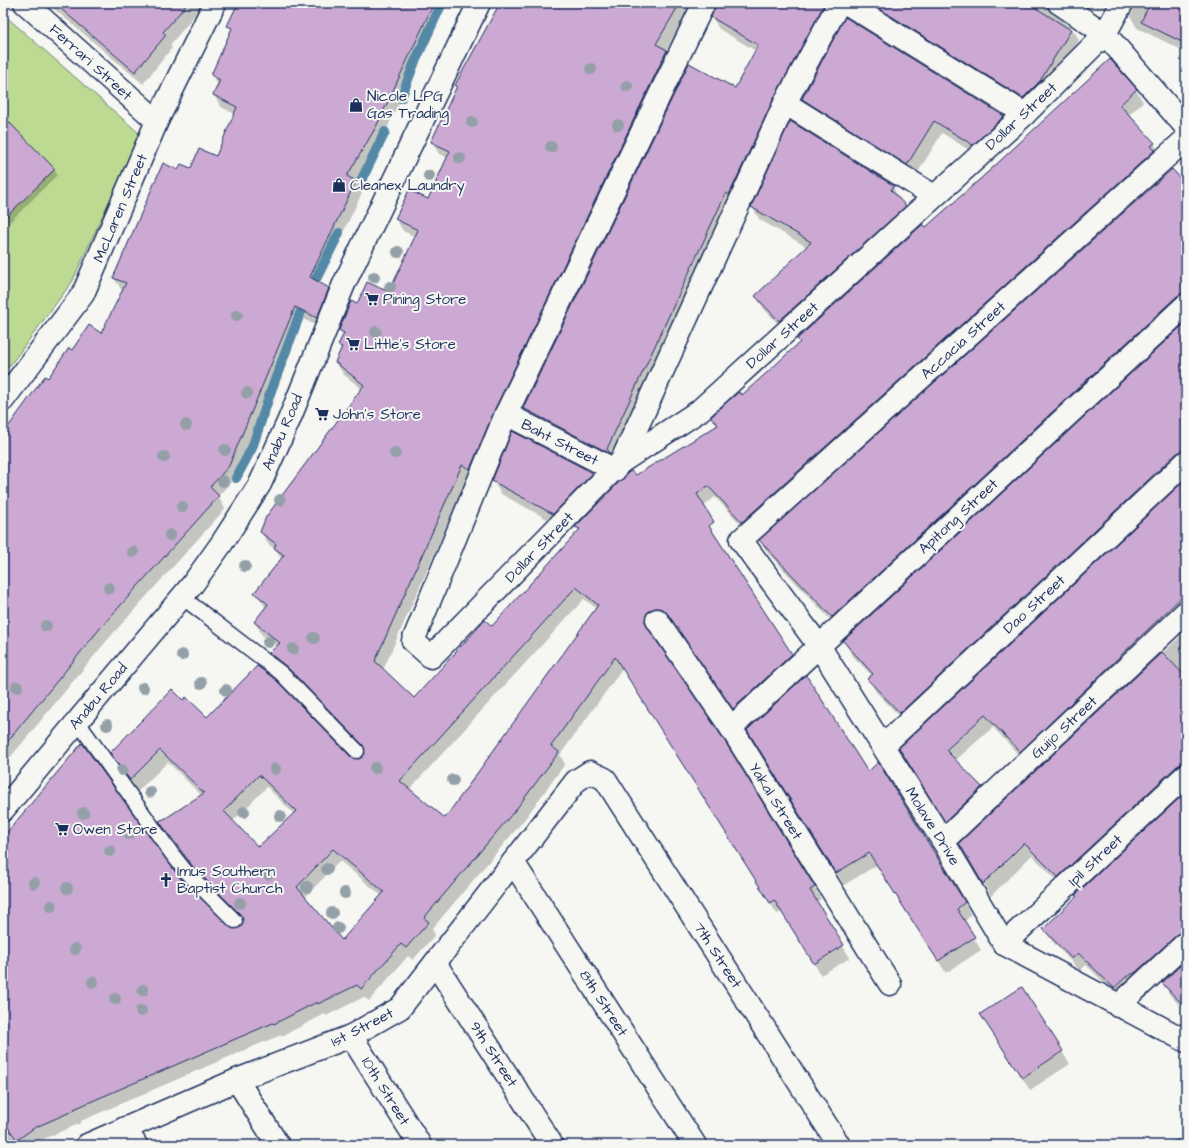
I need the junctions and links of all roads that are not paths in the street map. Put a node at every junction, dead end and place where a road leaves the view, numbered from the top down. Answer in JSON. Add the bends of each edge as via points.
{"nodes":[{"id":1,"x":25,"y":3,"type":"edge"},
{"id":2,"x":215,"y":3,"type":"edge"},
{"id":3,"x":479,"y":3,"type":"edge"},
{"id":4,"x":704,"y":3,"type":"edge"},
{"id":5,"x":839,"y":3,"type":"edge"},
{"id":6,"x":846,"y":3,"type":"edge"},
{"id":7,"x":1059,"y":3,"type":"edge"},
{"id":8,"x":1122,"y":3,"type":"edge"},
{"id":9,"x":1105,"y":34,"type":"junction"},
{"id":10,"x":785,"y":103,"type":"junction"},
{"id":11,"x":1025,"y":114,"type":"junction"},
{"id":12,"x":157,"y":121,"type":"junction"},
{"id":13,"x":1186,"y":127,"type":"edge"},
{"id":14,"x":1186,"y":140,"type":"edge"},
{"id":15,"x":934,"y":196,"type":"junction"},
{"id":16,"x":1186,"y":305,"type":"edge"},
{"id":17,"x":4,"y":396,"type":"edge"},
{"id":18,"x":506,"y":414,"type":"junction"},
{"id":19,"x":1186,"y":462,"type":"edge"},
{"id":20,"x":618,"y":466,"type":"junction"},
{"id":21,"x":741,"y":540,"type":"joint"},
{"id":22,"x":182,"y":597,"type":"junction"},
{"id":23,"x":1186,"y":612,"type":"edge"},
{"id":24,"x":657,"y":620,"type":"dead end"},
{"id":25,"x":819,"y":646,"type":"junction"},
{"id":26,"x":78,"y":721,"type":"junction"},
{"id":27,"x":730,"y":728,"type":"junction"},
{"id":28,"x":883,"y":746,"type":"junction"},
{"id":29,"x":357,"y":751,"type":"dead end"},
{"id":30,"x":590,"y":772,"type":"joint"},
{"id":31,"x":1186,"y":775,"type":"edge"},
{"id":32,"x":3,"y":810,"type":"edge"},
{"id":33,"x":943,"y":841,"type":"junction"},
{"id":34,"x":512,"y":862,"type":"junction"},
{"id":35,"x":235,"y":921,"type":"dead end"},
{"id":36,"x":1186,"y":943,"type":"edge"},
{"id":37,"x":1004,"y":944,"type":"junction"},
{"id":38,"x":436,"y":963,"type":"junction"},
{"id":39,"x":890,"y":984,"type":"dead end"},
{"id":40,"x":1118,"y":1006,"type":"junction"},
{"id":41,"x":351,"y":1036,"type":"junction"},
{"id":42,"x":1186,"y":1041,"type":"edge"},
{"id":43,"x":237,"y":1080,"type":"junction"},
{"id":44,"x":131,"y":1136,"type":"edge"},
{"id":45,"x":87,"y":1145,"type":"edge"},
{"id":46,"x":278,"y":1145,"type":"edge"},
{"id":47,"x":420,"y":1145,"type":"edge"},
{"id":48,"x":552,"y":1145,"type":"edge"},
{"id":49,"x":695,"y":1145,"type":"edge"},
{"id":50,"x":840,"y":1145,"type":"edge"}],
"edges":[{"from":1,"to":12,"type":"street","name":"Ferrari Street"},
{"from":2,"to":12,"type":"street","name":"McLaren Street"},
{"from":3,"to":22,"type":"street","name":"Anabu Road","via":[[349,274],[268,466],[222,543]]},
{"from":4,"to":18,"type":"street"},
{"from":5,"to":10,"type":"street"},
{"from":6,"to":11,"type":"street"},
{"from":7,"to":9,"type":"street"},
{"from":8,"to":9,"type":"street","name":"Dollar Street"},
{"from":9,"to":11,"type":"street","name":"Dollar Street"},
{"from":9,"to":13,"type":"street"},
{"from":10,"to":15,"type":"street"},
{"from":10,"to":20,"type":"street"},
{"from":11,"to":15,"type":"street","name":"Dollar Street"},
{"from":12,"to":17,"type":"street","name":"McLaren Street","via":[[83,294]]},
{"from":14,"to":21,"type":"street","name":"Accacia Street"},
{"from":15,"to":20,"type":"street","name":"Dollar Street","via":[[699,411]]},
{"from":16,"to":25,"type":"street","name":"Apitong Street"},
{"from":18,"to":20,"type":"street","name":"Baht Street"},
{"from":18,"to":20,"type":"street","name":"Dollar Street","via":[[413,641],[432,656]]},
{"from":19,"to":28,"type":"street","name":"Dao Street"},
{"from":21,"to":25,"type":"street","name":"Molave Drive"},
{"from":22,"to":26,"type":"street","name":"Anabu Road"},
{"from":22,"to":29,"type":"lane","via":[[281,672]]},
{"from":23,"to":33,"type":"street","name":"Guijo Street"},
{"from":24,"to":27,"type":"street","name":"Yakal Street"},
{"from":25,"to":27,"type":"street","name":"Apitong Street"},
{"from":25,"to":28,"type":"street","name":"Molave Drive"},
{"from":26,"to":32,"type":"street","name":"Anabu Road"},
{"from":26,"to":35,"type":"lane","via":[[172,854],[187,873]]},
{"from":27,"to":39,"type":"street","name":"Yakal Street"},
{"from":28,"to":33,"type":"street","name":"Molave Drive"},
{"from":30,"to":34,"type":"street","name":"1st Street","via":[[576,781]]},
{"from":30,"to":50,"type":"street","name":"7th Street","via":[[605,779]]},
{"from":31,"to":37,"type":"street","name":"Ipil Street"},
{"from":33,"to":37,"type":"street","name":"Molave Drive"},
{"from":34,"to":38,"type":"street","name":"1st Street"},
{"from":34,"to":49,"type":"street","name":"8th Street"},
{"from":36,"to":40,"type":"street"},
{"from":37,"to":40,"type":"street"},
{"from":38,"to":41,"type":"street","name":"1st Street","via":[[400,1008]]},
{"from":38,"to":48,"type":"street","name":"9th Street"},
{"from":40,"to":42,"type":"street"},
{"from":41,"to":43,"type":"street","name":"1st Street"},
{"from":41,"to":47,"type":"street","name":"10th Street"},
{"from":43,"to":44,"type":"street","name":"1st Street"},
{"from":43,"to":46,"type":"street"},
{"from":44,"to":45,"type":"street","name":"1st Street"}]}
